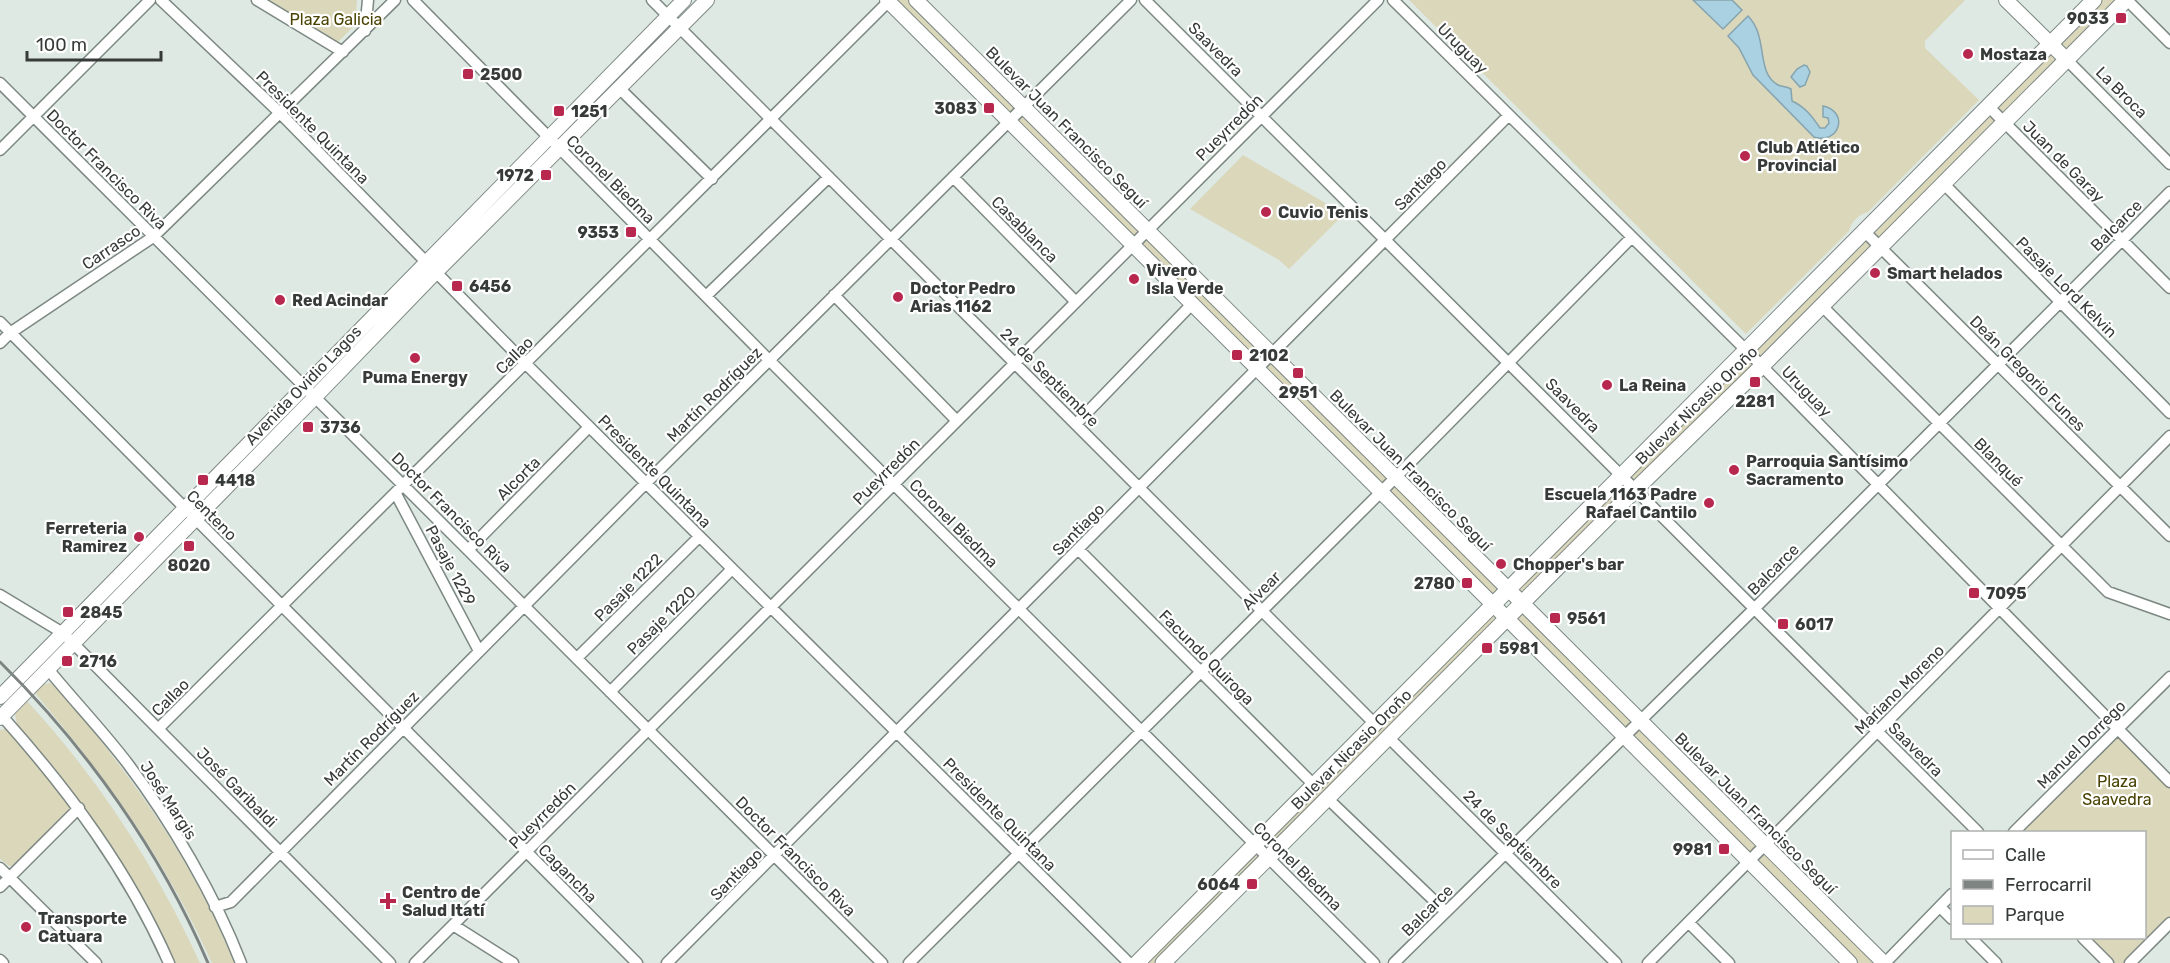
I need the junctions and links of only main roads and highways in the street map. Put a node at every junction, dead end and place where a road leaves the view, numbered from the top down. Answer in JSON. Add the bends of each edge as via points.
{"nodes":[{"id":1,"x":684,"y":0,"type":"edge"},
{"id":2,"x":707,"y":0,"type":"edge"},
{"id":3,"x":916,"y":0,"type":"edge"},
{"id":4,"x":2006,"y":0,"type":"edge"},
{"id":5,"x":2094,"y":0,"type":"edge"},
{"id":6,"x":2126,"y":0,"type":"edge"},
{"id":7,"x":888,"y":1,"type":"edge"},
{"id":8,"x":2050,"y":44,"type":"junction"},
{"id":9,"x":2066,"y":59,"type":"junction"},
{"id":10,"x":430,"y":268,"type":"junction"},
{"id":11,"x":1508,"y":590,"type":"junction"},
{"id":12,"x":1522,"y":603,"type":"junction"},
{"id":13,"x":1494,"y":605,"type":"junction"},
{"id":14,"x":1507,"y":618,"type":"junction"},
{"id":15,"x":68,"y":638,"type":"junction"},
{"id":16,"x":0,"y":697,"type":"edge"},
{"id":17,"x":1,"y":717,"type":"edge"},
{"id":18,"x":1137,"y":963,"type":"edge"},
{"id":19,"x":1163,"y":963,"type":"edge"},
{"id":20,"x":1850,"y":963,"type":"edge"},
{"id":21,"x":1885,"y":963,"type":"edge"}],
"edges":[{"from":1,"to":10,"type":"main road","name":"Avenida Ovidio Lagos","via":[[548,137]]},
{"from":2,"to":10,"type":"main road","name":"Avenida Ovidio Lagos","via":[[560,148]]},
{"from":3,"to":11,"type":"main road","name":"Bulevar Juan Francisco Seguí"},
{"from":4,"to":8,"type":"main road","name":"La Broca"},
{"from":5,"to":8,"type":"main road","name":"Bulevar Nicasio Oroño"},
{"from":6,"to":9,"type":"main road","name":"Bulevar Nicasio Oroño"},
{"from":7,"to":13,"type":"main road"},
{"from":8,"to":9,"type":"main road","name":"La Broca"},
{"from":8,"to":11,"type":"main road","name":"Bulevar Nicasio Oroño"},
{"from":9,"to":12,"type":"main road","name":"Bulevar Nicasio Oroño"},
{"from":10,"to":15,"type":"main road","name":"Avenida Ovidio Lagos","via":[[304,386],[185,508]]},
{"from":10,"to":15,"type":"main road","name":"Avenida Ovidio Lagos","via":[[315,398],[195,519]]},
{"from":11,"to":12,"type":"main road","name":"Bulevar Juan Francisco Seguí"},
{"from":11,"to":13,"type":"main road","name":"Bulevar Nicasio Oroño"},
{"from":12,"to":14,"type":"main road","name":"Bulevar Nicasio Oroño"},
{"from":12,"to":21,"type":"main road","name":"Bulevar Juan Francisco Seguí"},
{"from":13,"to":14,"type":"main road"},
{"from":13,"to":18,"type":"main road","name":"Bulevar Nicasio Oroño"},
{"from":14,"to":19,"type":"main road","name":"Bulevar Nicasio Oroño"},
{"from":14,"to":20,"type":"main road"},
{"from":15,"to":16,"type":"main road","name":"Avenida Ovidio Lagos"},
{"from":15,"to":17,"type":"main road","name":"Avenida Ovidio Lagos","via":[[48,669]]}]}
